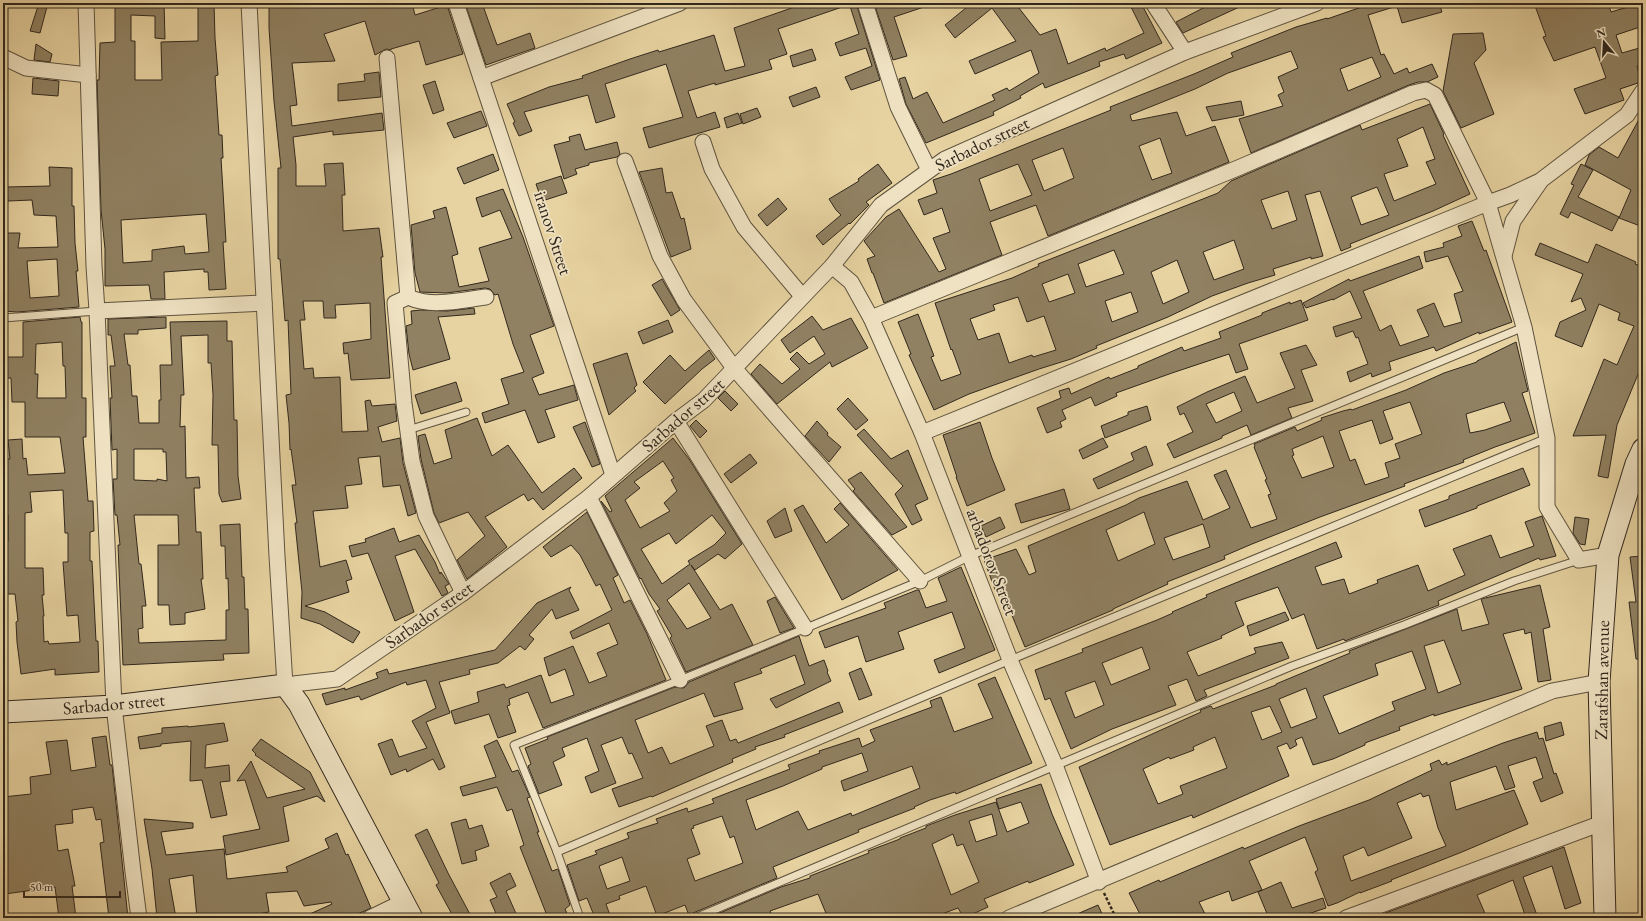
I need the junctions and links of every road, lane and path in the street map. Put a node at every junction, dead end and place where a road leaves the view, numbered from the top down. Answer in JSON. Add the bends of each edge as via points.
{"nodes":[{"id":1,"x":86,"y":3,"type":"edge"},
{"id":2,"x":249,"y":3,"type":"edge"},
{"id":3,"x":456,"y":3,"type":"edge"},
{"id":4,"x":680,"y":3,"type":"edge"},
{"id":5,"x":865,"y":3,"type":"edge"},
{"id":6,"x":1153,"y":3,"type":"edge"},
{"id":7,"x":1317,"y":3,"type":"edge"},
{"id":8,"x":1185,"y":52,"type":"junction"},
{"id":9,"x":3,"y":57,"type":"edge"},
{"id":10,"x":387,"y":58,"type":"dead end"},
{"id":11,"x":88,"y":75,"type":"junction"},
{"id":12,"x":481,"y":78,"type":"junction"},
{"id":13,"x":1643,"y":91,"type":"edge"},
{"id":14,"x":704,"y":142,"type":"dead end"},
{"id":15,"x":625,"y":161,"type":"dead end"},
{"id":16,"x":929,"y":170,"type":"junction"},
{"id":17,"x":1540,"y":181,"type":"junction"},
{"id":18,"x":1488,"y":203,"type":"junction"},
{"id":19,"x":1504,"y":257,"type":"junction"},
{"id":20,"x":832,"y":266,"type":"junction"},
{"id":21,"x":802,"y":296,"type":"junction"},
{"id":22,"x":408,"y":297,"type":"junction"},
{"id":23,"x":486,"y":297,"type":"dead end"},
{"id":24,"x":264,"y":303,"type":"junction"},
{"id":25,"x":97,"y":311,"type":"junction"},
{"id":26,"x":3,"y":318,"type":"edge"},
{"id":27,"x":871,"y":318,"type":"junction"},
{"id":28,"x":1524,"y":327,"type":"junction"},
{"id":29,"x":734,"y":368,"type":"junction"},
{"id":30,"x":466,"y":412,"type":"dead end"},
{"id":31,"x":676,"y":422,"type":"junction"},
{"id":32,"x":408,"y":430,"type":"junction"},
{"id":33,"x":922,"y":433,"type":"junction"},
{"id":34,"x":1547,"y":438,"type":"junction"},
{"id":35,"x":1643,"y":449,"type":"edge"},
{"id":36,"x":613,"y":475,"type":"junction"},
{"id":37,"x":589,"y":496,"type":"junction"},
{"id":38,"x":1608,"y":555,"type":"junction"},
{"id":39,"x":970,"y":556,"type":"junction"},
{"id":40,"x":1579,"y":560,"type":"junction"},
{"id":41,"x":920,"y":581,"type":"junction"},
{"id":42,"x":463,"y":592,"type":"junction"},
{"id":43,"x":805,"y":628,"type":"junction"},
{"id":44,"x":1010,"y":660,"type":"junction"},
{"id":45,"x":680,"y":680,"type":"junction"},
{"id":46,"x":1599,"y":682,"type":"junction"},
{"id":47,"x":285,"y":685,"type":"junction"},
{"id":48,"x":114,"y":706,"type":"junction"},
{"id":49,"x":3,"y":712,"type":"edge"},
{"id":50,"x":1055,"y":765,"type":"junction"},
{"id":51,"x":1602,"y":823,"type":"junction"},
{"id":52,"x":557,"y":852,"type":"junction"},
{"id":53,"x":1099,"y":882,"type":"junction"},
{"id":54,"x":408,"y":910,"type":"edge"},
{"id":55,"x":139,"y":918,"type":"edge"},
{"id":56,"x":370,"y":918,"type":"edge"},
{"id":57,"x":580,"y":918,"type":"edge"},
{"id":58,"x":695,"y":918,"type":"edge"},
{"id":59,"x":1009,"y":918,"type":"edge"},
{"id":60,"x":1116,"y":918,"type":"edge"},
{"id":61,"x":1346,"y":918,"type":"edge"},
{"id":62,"x":1605,"y":918,"type":"edge"}],
"edges":[{"from":1,"to":11,"type":"street"},
{"from":2,"to":24,"type":"street"},
{"from":3,"to":12,"type":"street","name":"iranov Street"},
{"from":4,"to":12,"type":"street"},
{"from":5,"to":16,"type":"street","via":[[898,106]]},
{"from":6,"to":8,"type":"street"},
{"from":7,"to":8,"type":"street","name":"Sarbador street"},
{"from":8,"to":16,"type":"street","name":"Sarbador street","via":[[945,159]]},
{"from":9,"to":11,"type":"street","via":[[26,68]]},
{"from":10,"to":22,"type":"street"},
{"from":11,"to":25,"type":"street"},
{"from":12,"to":36,"type":"street","name":"iranov Street"},
{"from":13,"to":17,"type":"street","via":[[1627,115]]},
{"from":14,"to":21,"type":"street","via":[[712,169],[744,227]]},
{"from":15,"to":29,"type":"street","via":[[660,256],[684,300]]},
{"from":16,"to":20,"type":"street","name":"Sarbador street","via":[[881,205]]},
{"from":17,"to":18,"type":"street"},
{"from":17,"to":19,"type":"street","via":[[1513,221]]},
{"from":18,"to":19,"type":"street"},
{"from":18,"to":27,"type":"street","via":[[1435,95],[1426,90],[1412,93],[1238,168]]},
{"from":18,"to":33,"type":"street"},
{"from":19,"to":28,"type":"street"},
{"from":20,"to":21,"type":"street","name":"Sarbador street"},
{"from":20,"to":27,"type":"street","name":"arbadorov Street","via":[[851,282]]},
{"from":21,"to":29,"type":"street","name":"Sarbador street"},
{"from":22,"to":23,"type":"street","via":[[435,303]]},
{"from":22,"to":32,"type":"street","via":[[395,303]]},
{"from":24,"to":25,"type":"street"},
{"from":24,"to":47,"type":"street"},
{"from":25,"to":26,"type":"lane"},
{"from":25,"to":48,"type":"street"},
{"from":27,"to":33,"type":"street","name":"arbadorov Street"},
{"from":28,"to":34,"type":"street"},
{"from":28,"to":39,"type":"lane"},
{"from":29,"to":31,"type":"street","name":"Sarbador street","via":[[704,400]]},
{"from":29,"to":41,"type":"street"},
{"from":30,"to":32,"type":"lane"},
{"from":31,"to":36,"type":"street","name":"Sarbador street"},
{"from":31,"to":43,"type":"street"},
{"from":32,"to":42,"type":"street","via":[[412,461],[426,516]]},
{"from":33,"to":39,"type":"street","name":"arbadorov Street"},
{"from":34,"to":40,"type":"street","via":[[1547,507]]},
{"from":34,"to":44,"type":"lane"},
{"from":35,"to":38,"type":"street","name":"Zarafshan avenue"},
{"from":36,"to":37,"type":"street","name":"Sarbador street"},
{"from":37,"to":42,"type":"street","name":"Sarbador street"},
{"from":37,"to":45,"type":"street"},
{"from":38,"to":40,"type":"street"},
{"from":38,"to":46,"type":"street","name":"Zarafshan avenue"},
{"from":39,"to":41,"type":"lane"},
{"from":39,"to":44,"type":"street","name":"arbadorov Street"},
{"from":40,"to":50,"type":"lane","via":[[1514,581],[1292,666]]},
{"from":41,"to":43,"type":"lane"},
{"from":42,"to":47,"type":"street","name":"Sarbador street","via":[[337,679]]},
{"from":43,"to":45,"type":"lane"},
{"from":44,"to":50,"type":"street","name":"arbadorov Street"},
{"from":44,"to":52,"type":"lane"},
{"from":45,"to":52,"type":"lane","via":[[514,745]]},
{"from":46,"to":51,"type":"street","name":"Zarafshan avenue"},
{"from":46,"to":53,"type":"street","via":[[1552,691]]},
{"from":47,"to":48,"type":"street","name":"Sarbador street"},
{"from":47,"to":54,"type":"street","via":[[299,704]]},
{"from":48,"to":49,"type":"street","name":"Sarbador street"},
{"from":48,"to":55,"type":"street"},
{"from":50,"to":53,"type":"street","name":"arbadorov Street"},
{"from":50,"to":58,"type":"lane"},
{"from":51,"to":61,"type":"street"},
{"from":51,"to":62,"type":"street","name":"Zarafshan avenue"},
{"from":52,"to":57,"type":"lane"},
{"from":53,"to":59,"type":"street"},
{"from":53,"to":60,"type":"path"},
{"from":54,"to":56,"type":"street"}]}
